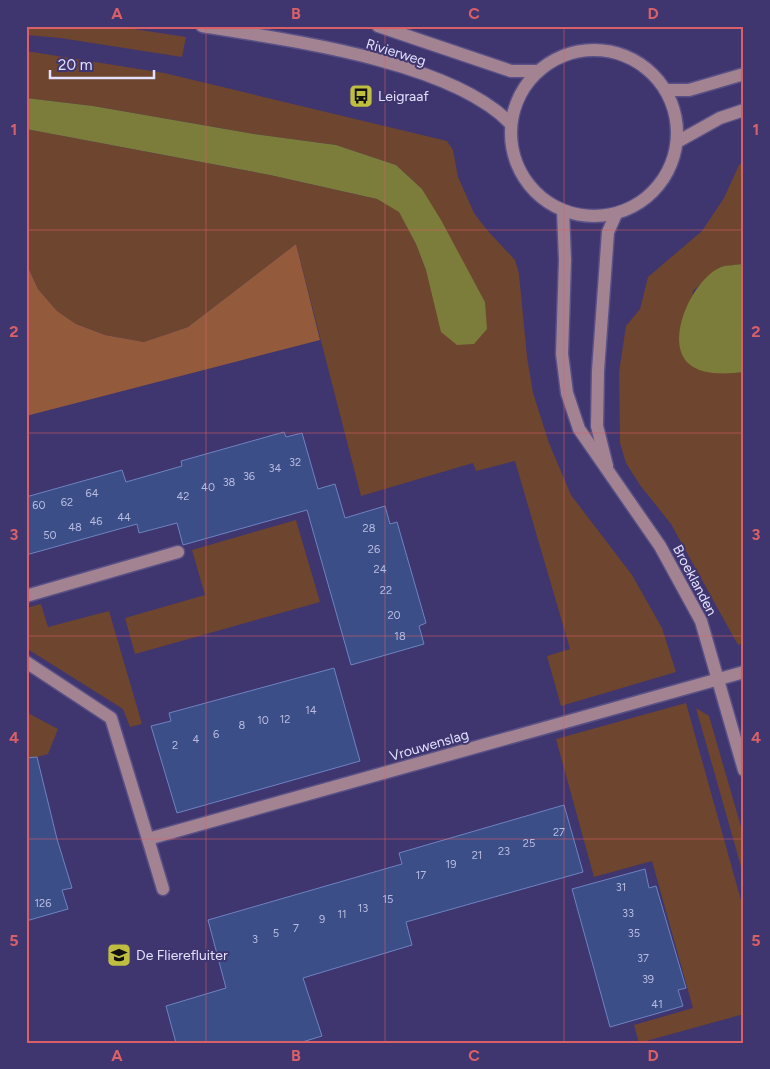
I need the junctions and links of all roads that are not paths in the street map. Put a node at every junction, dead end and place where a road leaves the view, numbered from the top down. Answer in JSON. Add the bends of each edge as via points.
{"nodes":[{"id":1,"x":202,"y":26,"type":"edge"},
{"id":2,"x":378,"y":26,"type":"edge"},
{"id":3,"x":538,"y":70,"type":"junction"},
{"id":4,"x":744,"y":74,"type":"edge"},
{"id":5,"x":665,"y":90,"type":"junction"},
{"id":6,"x":744,"y":110,"type":"edge"},
{"id":7,"x":511,"y":124,"type":"junction"},
{"id":8,"x":677,"y":142,"type":"junction"},
{"id":9,"x":563,"y":211,"type":"junction"},
{"id":10,"x":616,"y":214,"type":"junction"},
{"id":11,"x":609,"y":476,"type":"junction"},
{"id":12,"x":178,"y":552,"type":"dead end"},
{"id":13,"x":26,"y":596,"type":"edge"},
{"id":14,"x":26,"y":662,"type":"edge"},
{"id":15,"x":744,"y":672,"type":"edge"},
{"id":16,"x":718,"y":680,"type":"junction"},
{"id":17,"x":744,"y":770,"type":"edge"},
{"id":18,"x":148,"y":839,"type":"junction"},
{"id":19,"x":163,"y":889,"type":"dead end"}],
"edges":[{"from":1,"to":7,"type":"street","name":"Rivierweg","via":[[364,56],[405,69],[476,97],[497,110]]},
{"from":2,"to":3,"type":"street","name":"Rivierweg","via":[[511,71]]},
{"from":3,"to":5,"type":"street","via":[[562,56],[601,50],[620,54],[645,68]]},
{"from":3,"to":7,"type":"street","via":[[517,99]]},
{"from":4,"to":5,"type":"street","via":[[689,90]]},
{"from":5,"to":8,"type":"street","via":[[675,115]]},
{"from":6,"to":8,"type":"street","via":[[720,118]]},
{"from":7,"to":9,"type":"street","via":[[510,139],[523,177],[547,202]]},
{"from":8,"to":10,"type":"street","via":[[665,176],[644,200]]},
{"from":9,"to":10,"type":"street","via":[[592,217]]},
{"from":9,"to":11,"type":"street","name":"Broeklanden","via":[[562,354],[567,393],[578,429]]},
{"from":10,"to":11,"type":"street","name":"Broeklanden","via":[[608,232],[598,371],[597,426]]},
{"from":11,"to":16,"type":"street","name":"Broeklanden","via":[[660,546],[701,621]]},
{"from":12,"to":13,"type":"street"},
{"from":14,"to":18,"type":"street","via":[[110,718]]},
{"from":15,"to":16,"type":"street","name":"Vrouwenslag"},
{"from":16,"to":17,"type":"street","name":"Broeklanden"},
{"from":16,"to":18,"type":"street","name":"Vrouwenslag"},
{"from":18,"to":19,"type":"street"}]}
